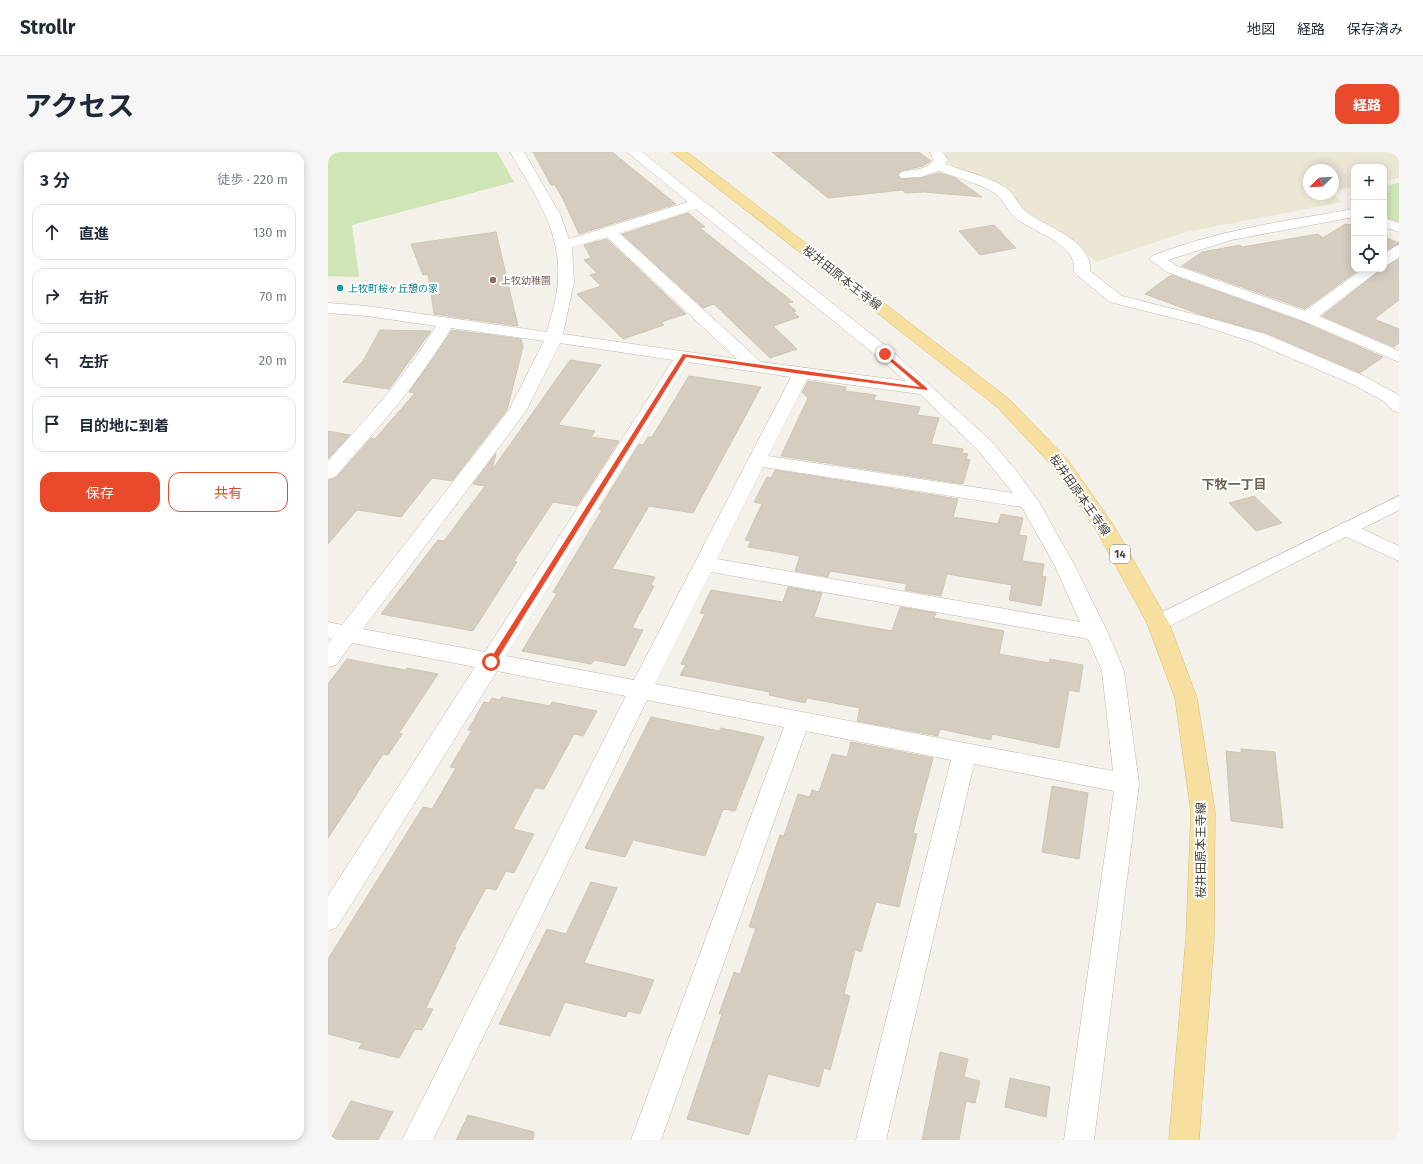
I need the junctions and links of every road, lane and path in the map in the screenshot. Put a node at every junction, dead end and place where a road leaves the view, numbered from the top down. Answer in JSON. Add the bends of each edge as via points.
{"nodes":[{"id":1,"x":517,"y":152,"type":"edge"},
{"id":2,"x":634,"y":152,"type":"edge"},
{"id":3,"x":679,"y":152,"type":"edge"},
{"id":4,"x":937,"y":159,"type":"edge"},
{"id":5,"x":906,"y":175,"type":"dead end"},
{"id":6,"x":698,"y":204,"type":"junction"},
{"id":7,"x":1351,"y":214,"type":"edge"},
{"id":8,"x":1387,"y":223,"type":"edge"},
{"id":9,"x":1399,"y":228,"type":"edge"},
{"id":10,"x":610,"y":232,"type":"junction"},
{"id":11,"x":564,"y":245,"type":"junction"},
{"id":12,"x":1399,"y":250,"type":"edge"},
{"id":13,"x":1387,"y":259,"type":"edge"},
{"id":14,"x":1369,"y":272,"type":"edge"},
{"id":15,"x":328,"y":308,"type":"edge"},
{"id":16,"x":1307,"y":317,"type":"junction"},
{"id":17,"x":446,"y":322,"type":"junction"},
{"id":18,"x":554,"y":338,"type":"junction"},
{"id":19,"x":684,"y":355,"type":"junction"},
{"id":20,"x":1399,"y":357,"type":"edge"},
{"id":21,"x":754,"y":365,"type":"junction"},
{"id":22,"x":801,"y":373,"type":"junction"},
{"id":23,"x":926,"y":389,"type":"junction"},
{"id":24,"x":1399,"y":407,"type":"edge"},
{"id":25,"x":757,"y":460,"type":"junction"},
{"id":26,"x":328,"y":473,"type":"edge"},
{"id":27,"x":1029,"y":502,"type":"junction"},
{"id":28,"x":1399,"y":502,"type":"edge"},
{"id":29,"x":1347,"y":528,"type":"junction"},
{"id":30,"x":1399,"y":554,"type":"edge"},
{"id":31,"x":706,"y":564,"type":"junction"},
{"id":32,"x":1158,"y":623,"type":"junction"},
{"id":33,"x":337,"y":632,"type":"edge"},
{"id":34,"x":1097,"y":633,"type":"junction"},
{"id":35,"x":328,"y":659,"type":"edge"},
{"id":36,"x":491,"y":662,"type":"junction"},
{"id":37,"x":640,"y":691,"type":"junction"},
{"id":38,"x":798,"y":722,"type":"junction"},
{"id":39,"x":965,"y":753,"type":"junction"},
{"id":40,"x":1127,"y":784,"type":"junction"},
{"id":41,"x":328,"y":919,"type":"edge"},
{"id":42,"x":417,"y":1140,"type":"edge"},
{"id":43,"x":646,"y":1140,"type":"edge"},
{"id":44,"x":871,"y":1140,"type":"edge"},
{"id":45,"x":1079,"y":1140,"type":"edge"},
{"id":46,"x":1184,"y":1140,"type":"edge"}],
"edges":[{"from":1,"to":11,"type":"street","via":[[553,214]]},
{"from":2,"to":6,"type":"street"},
{"from":3,"to":32,"type":"main road","name":"桜井田原本王寺線","number":"14","via":[[1003,403],[1065,470],[1104,526]]},
{"from":4,"to":5,"type":"street","via":[[924,173]]},
{"from":4,"to":24,"type":"street","via":[[999,189],[1022,216],[1057,235],[1079,256],[1083,264],[1082,272],[1116,299],[1203,320],[1258,338],[1358,380],[1391,398]]},
{"from":6,"to":10,"type":"street"},
{"from":6,"to":23,"type":"street"},
{"from":7,"to":16,"type":"street","via":[[1216,239],[1182,248],[1157,259],[1172,269]]},
{"from":8,"to":9,"type":"street"},
{"from":10,"to":11,"type":"street"},
{"from":10,"to":21,"type":"street"},
{"from":11,"to":18,"type":"street","via":[[566,282]]},
{"from":12,"to":13,"type":"street"},
{"from":14,"to":16,"type":"street"},
{"from":15,"to":17,"type":"street"},
{"from":16,"to":20,"type":"street"},
{"from":17,"to":18,"type":"street"},
{"from":17,"to":26,"type":"street","via":[[428,353],[399,393]]},
{"from":18,"to":19,"type":"street"},
{"from":18,"to":33,"type":"street","via":[[517,410]]},
{"from":19,"to":21,"type":"street"},
{"from":19,"to":36,"type":"street"},
{"from":21,"to":22,"type":"street"},
{"from":22,"to":23,"type":"street"},
{"from":22,"to":25,"type":"street"},
{"from":23,"to":27,"type":"street","via":[[984,446]]},
{"from":25,"to":27,"type":"street"},
{"from":25,"to":31,"type":"street"},
{"from":27,"to":34,"type":"street","via":[[1065,566]]},
{"from":28,"to":29,"type":"street"},
{"from":29,"to":30,"type":"street"},
{"from":29,"to":32,"type":"street"},
{"from":31,"to":34,"type":"street"},
{"from":31,"to":37,"type":"street"},
{"from":32,"to":46,"type":"main road","name":"桜井田原本王寺線","number":"14","via":[[1186,698],[1203,812],[1200,938]]},
{"from":33,"to":35,"type":"street"},
{"from":33,"to":36,"type":"street"},
{"from":34,"to":40,"type":"street","via":[[1113,671]]},
{"from":36,"to":37,"type":"street"},
{"from":36,"to":41,"type":"street"},
{"from":37,"to":38,"type":"street"},
{"from":37,"to":42,"type":"street"},
{"from":38,"to":39,"type":"street"},
{"from":38,"to":43,"type":"street"},
{"from":39,"to":40,"type":"street"},
{"from":39,"to":44,"type":"street"},
{"from":40,"to":45,"type":"street"}]}
